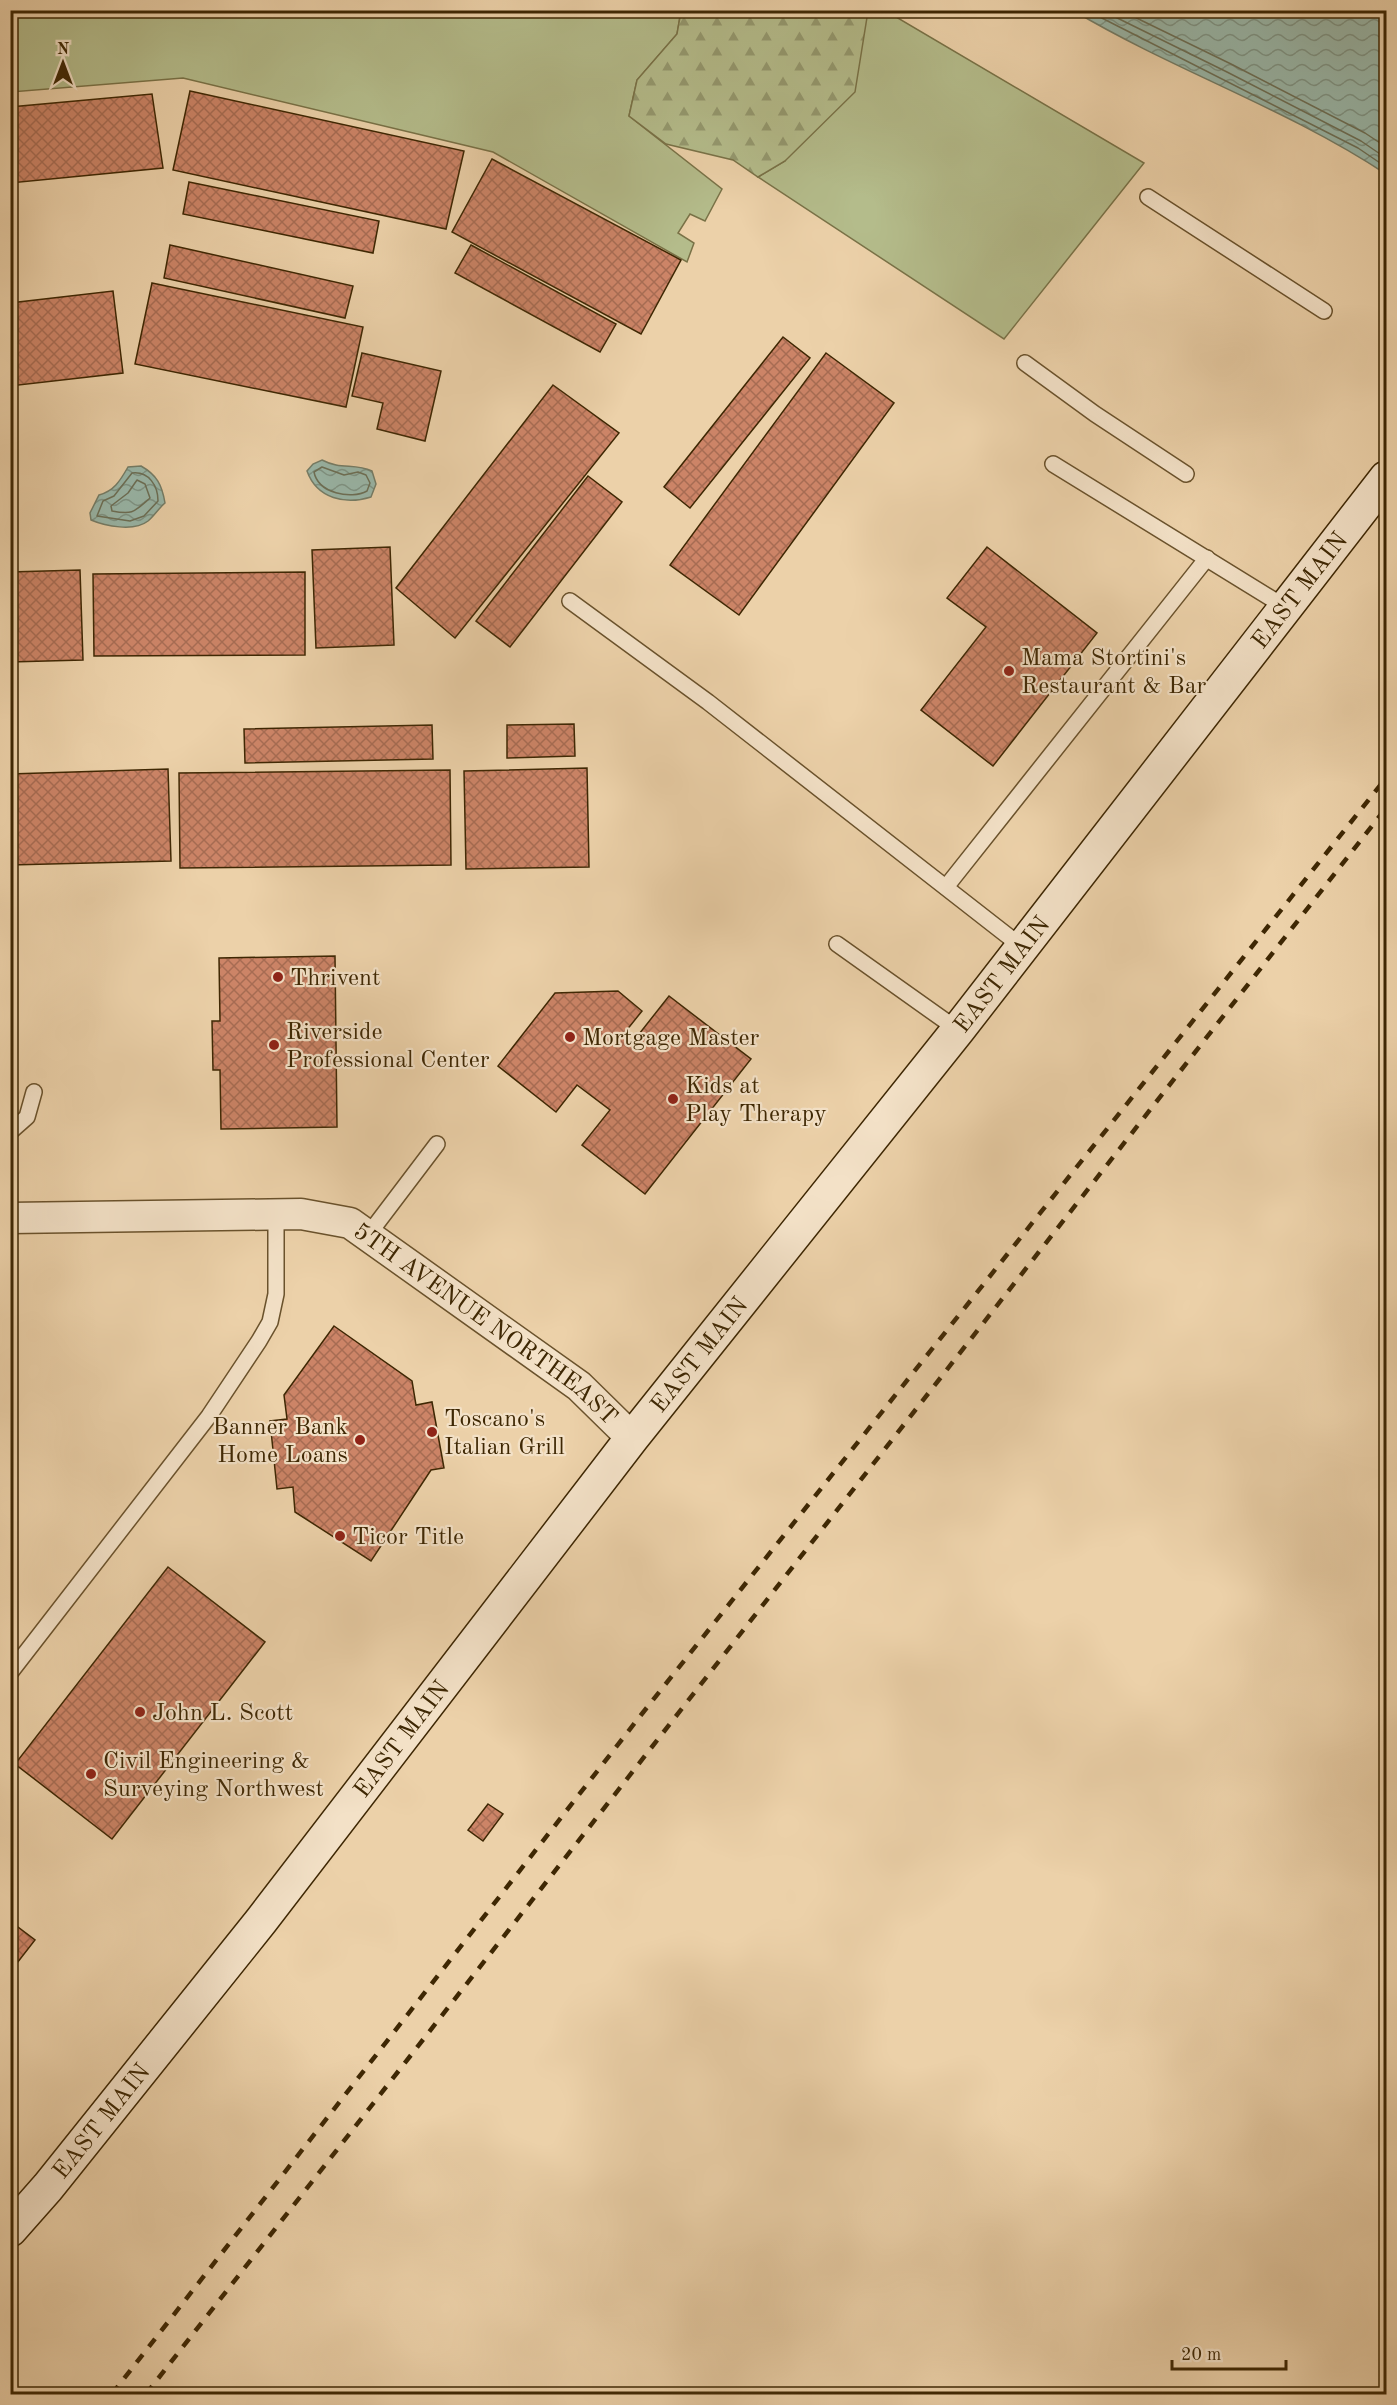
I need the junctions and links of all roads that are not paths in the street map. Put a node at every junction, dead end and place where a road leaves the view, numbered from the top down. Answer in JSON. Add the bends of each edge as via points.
{"nodes":[{"id":1,"x":1148,"y":197,"type":"dead end"},
{"id":2,"x":1324,"y":311,"type":"dead end"},
{"id":3,"x":1025,"y":363,"type":"dead end"},
{"id":4,"x":1053,"y":464,"type":"dead end"},
{"id":5,"x":1186,"y":474,"type":"dead end"},
{"id":6,"x":1386,"y":478,"type":"edge"},
{"id":7,"x":1207,"y":558,"type":"junction"},
{"id":8,"x":570,"y":601,"type":"dead end"},
{"id":9,"x":1285,"y":607,"type":"junction"},
{"id":10,"x":946,"y":887,"type":"junction"},
{"id":11,"x":837,"y":944,"type":"dead end"},
{"id":12,"x":1022,"y":947,"type":"junction"},
{"id":13,"x":958,"y":1030,"type":"junction"},
{"id":14,"x":34,"y":1092,"type":"dead end"},
{"id":15,"x":10,"y":1132,"type":"edge"},
{"id":16,"x":437,"y":1144,"type":"dead end"},
{"id":17,"x":276,"y":1214,"type":"junction"},
{"id":18,"x":10,"y":1218,"type":"edge"},
{"id":19,"x":368,"y":1235,"type":"junction"},
{"id":20,"x":632,"y":1438,"type":"junction"},
{"id":21,"x":10,"y":1673,"type":"edge"},
{"id":22,"x":10,"y":2230,"type":"edge"}],
"edges":[{"from":1,"to":2,"type":"lane"},
{"from":3,"to":5,"type":"lane"},
{"from":4,"to":7,"type":"lane"},
{"from":6,"to":9,"type":"main road","name":"EAST MAIN"},
{"from":7,"to":9,"type":"lane"},
{"from":7,"to":10,"type":"lane"},
{"from":8,"to":10,"type":"lane","via":[[708,702]]},
{"from":9,"to":12,"type":"main road","name":"EAST MAIN"},
{"from":10,"to":12,"type":"lane"},
{"from":11,"to":13,"type":"lane"},
{"from":12,"to":13,"type":"main road","name":"EAST MAIN"},
{"from":13,"to":20,"type":"main road","name":"EAST MAIN"},
{"from":14,"to":15,"type":"lane","via":[[27,1116]]},
{"from":16,"to":19,"type":"lane"},
{"from":17,"to":18,"type":"street","name":"5TH AVENUE NORTHEAST"},
{"from":17,"to":19,"type":"street","name":"5TH AVENUE NORTHEAST","via":[[337,1218]]},
{"from":17,"to":21,"type":"lane","via":[[276,1294],[270,1322],[259,1341],[209,1416]]},
{"from":19,"to":20,"type":"street","name":"5TH AVENUE NORTHEAST","via":[[579,1386]]},
{"from":20,"to":22,"type":"main road","name":"EAST MAIN","via":[[261,1921]]}]}
